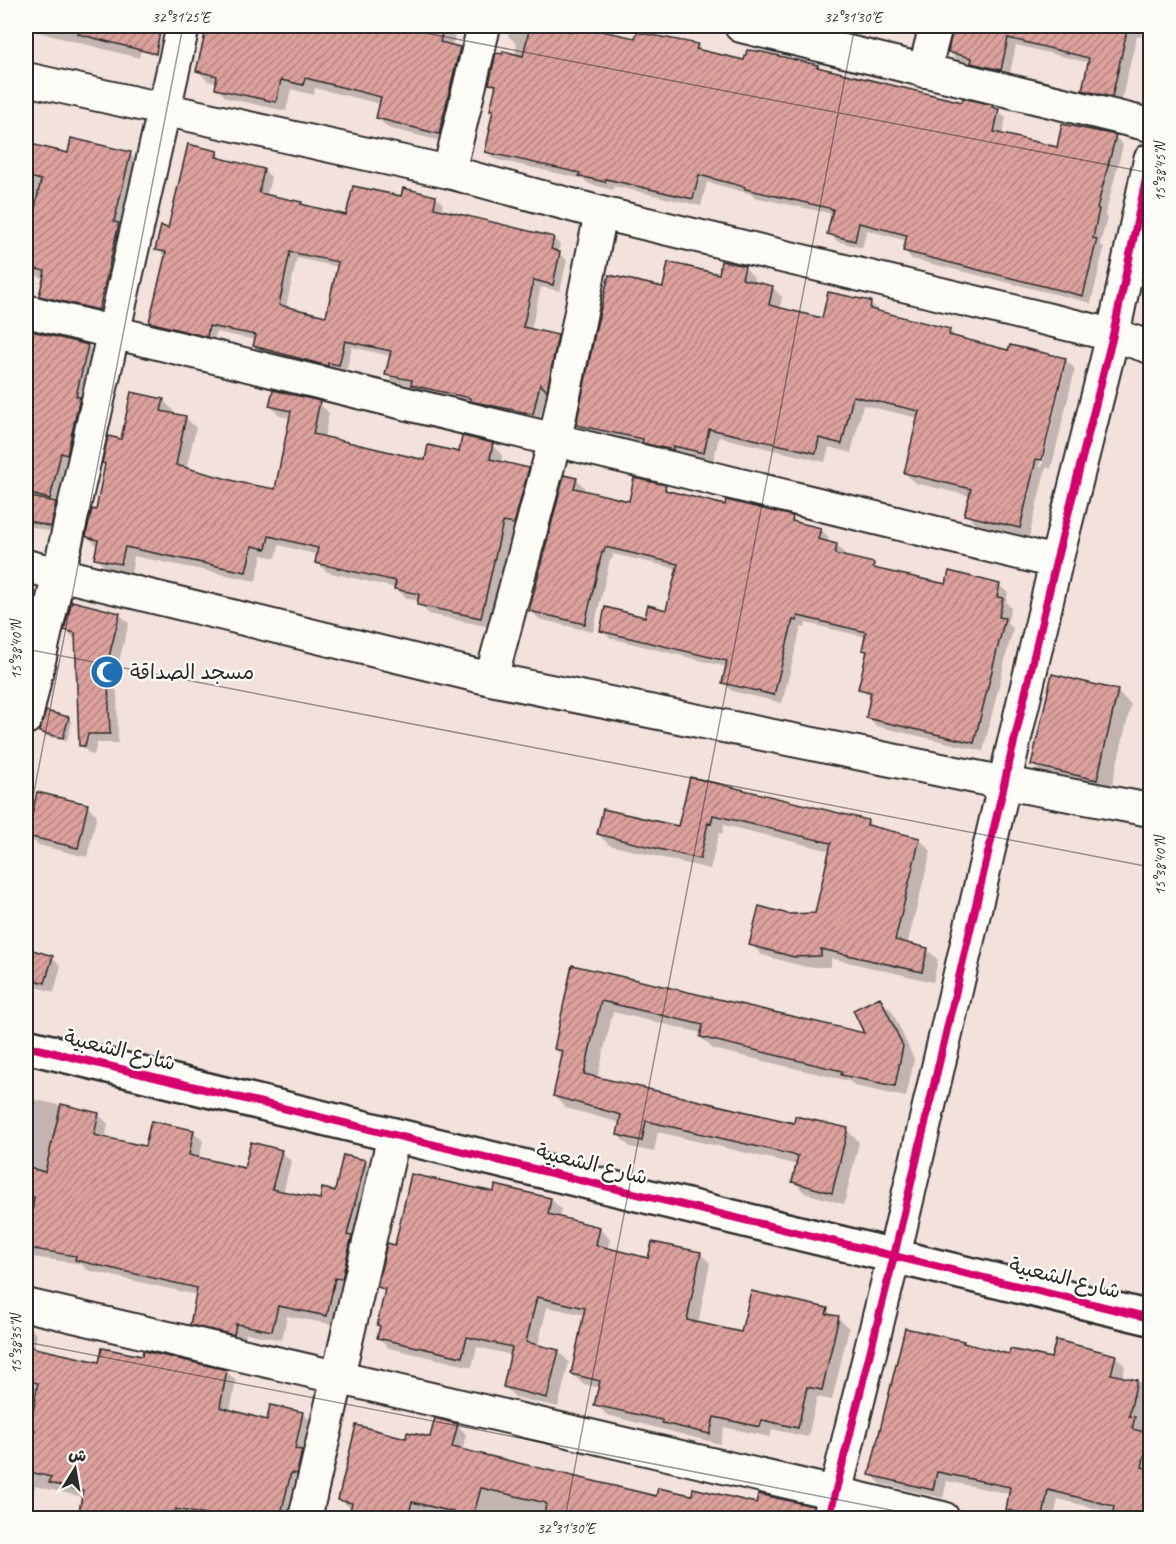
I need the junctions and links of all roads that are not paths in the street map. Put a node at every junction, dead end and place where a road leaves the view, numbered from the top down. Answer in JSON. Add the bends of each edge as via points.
{"nodes":[{"id":1,"x":183,"y":26,"type":"edge"},
{"id":2,"x":484,"y":26,"type":"edge"},
{"id":3,"x":741,"y":26,"type":"edge"},
{"id":4,"x":936,"y":26,"type":"edge"},
{"id":5,"x":924,"y":71,"type":"junction"},
{"id":6,"x":26,"y":79,"type":"edge"},
{"id":7,"x":162,"y":109,"type":"junction"},
{"id":8,"x":1150,"y":125,"type":"edge"},
{"id":9,"x":1150,"y":160,"type":"edge"},
{"id":10,"x":449,"y":172,"type":"junction"},
{"id":11,"x":602,"y":213,"type":"junction"},
{"id":12,"x":26,"y":312,"type":"edge"},
{"id":13,"x":112,"y":333,"type":"junction"},
{"id":14,"x":1113,"y":335,"type":"junction"},
{"id":15,"x":1150,"y":347,"type":"edge"},
{"id":16,"x":555,"y":441,"type":"junction"},
{"id":17,"x":1056,"y":562,"type":"junction"},
{"id":18,"x":26,"y":566,"type":"edge"},
{"id":19,"x":59,"y":575,"type":"junction"},
{"id":20,"x":491,"y":680,"type":"junction"},
{"id":21,"x":26,"y":718,"type":"edge"},
{"id":22,"x":1005,"y":783,"type":"junction"},
{"id":23,"x":1150,"y":810,"type":"edge"},
{"id":24,"x":26,"y":1046,"type":"edge"},
{"id":25,"x":394,"y":1135,"type":"junction"},
{"id":26,"x":894,"y":1256,"type":"junction"},
{"id":27,"x":26,"y":1305,"type":"edge"},
{"id":28,"x":1150,"y":1318,"type":"edge"},
{"id":29,"x":338,"y":1377,"type":"junction"},
{"id":30,"x":832,"y":1506,"type":"edge"},
{"id":31,"x":305,"y":1518,"type":"edge"},
{"id":32,"x":943,"y":1518,"type":"edge"}],
"edges":[{"from":1,"to":7,"type":"street"},
{"from":2,"to":10,"type":"street"},
{"from":3,"to":5,"type":"street"},
{"from":4,"to":5,"type":"street"},
{"from":5,"to":8,"type":"street"},
{"from":6,"to":7,"type":"street"},
{"from":7,"to":10,"type":"street"},
{"from":7,"to":13,"type":"street"},
{"from":9,"to":14,"type":"street"},
{"from":10,"to":11,"type":"street"},
{"from":11,"to":14,"type":"street"},
{"from":11,"to":16,"type":"street"},
{"from":12,"to":13,"type":"street"},
{"from":13,"to":16,"type":"street"},
{"from":13,"to":19,"type":"street"},
{"from":14,"to":15,"type":"street"},
{"from":14,"to":17,"type":"street"},
{"from":16,"to":17,"type":"street"},
{"from":16,"to":20,"type":"street"},
{"from":17,"to":22,"type":"street"},
{"from":18,"to":19,"type":"street"},
{"from":19,"to":20,"type":"street"},
{"from":19,"to":21,"type":"street"},
{"from":20,"to":22,"type":"street"},
{"from":22,"to":23,"type":"street"},
{"from":22,"to":26,"type":"street"},
{"from":24,"to":25,"type":"street","name":"شارع الشعبية"},
{"from":25,"to":26,"type":"street","name":"شارع الشعبية"},
{"from":25,"to":29,"type":"street"},
{"from":26,"to":28,"type":"street","name":"شارع الشعبية"},
{"from":26,"to":30,"type":"street"},
{"from":27,"to":29,"type":"street"},
{"from":29,"to":30,"type":"street"},
{"from":29,"to":31,"type":"street"},
{"from":30,"to":32,"type":"street"}]}
